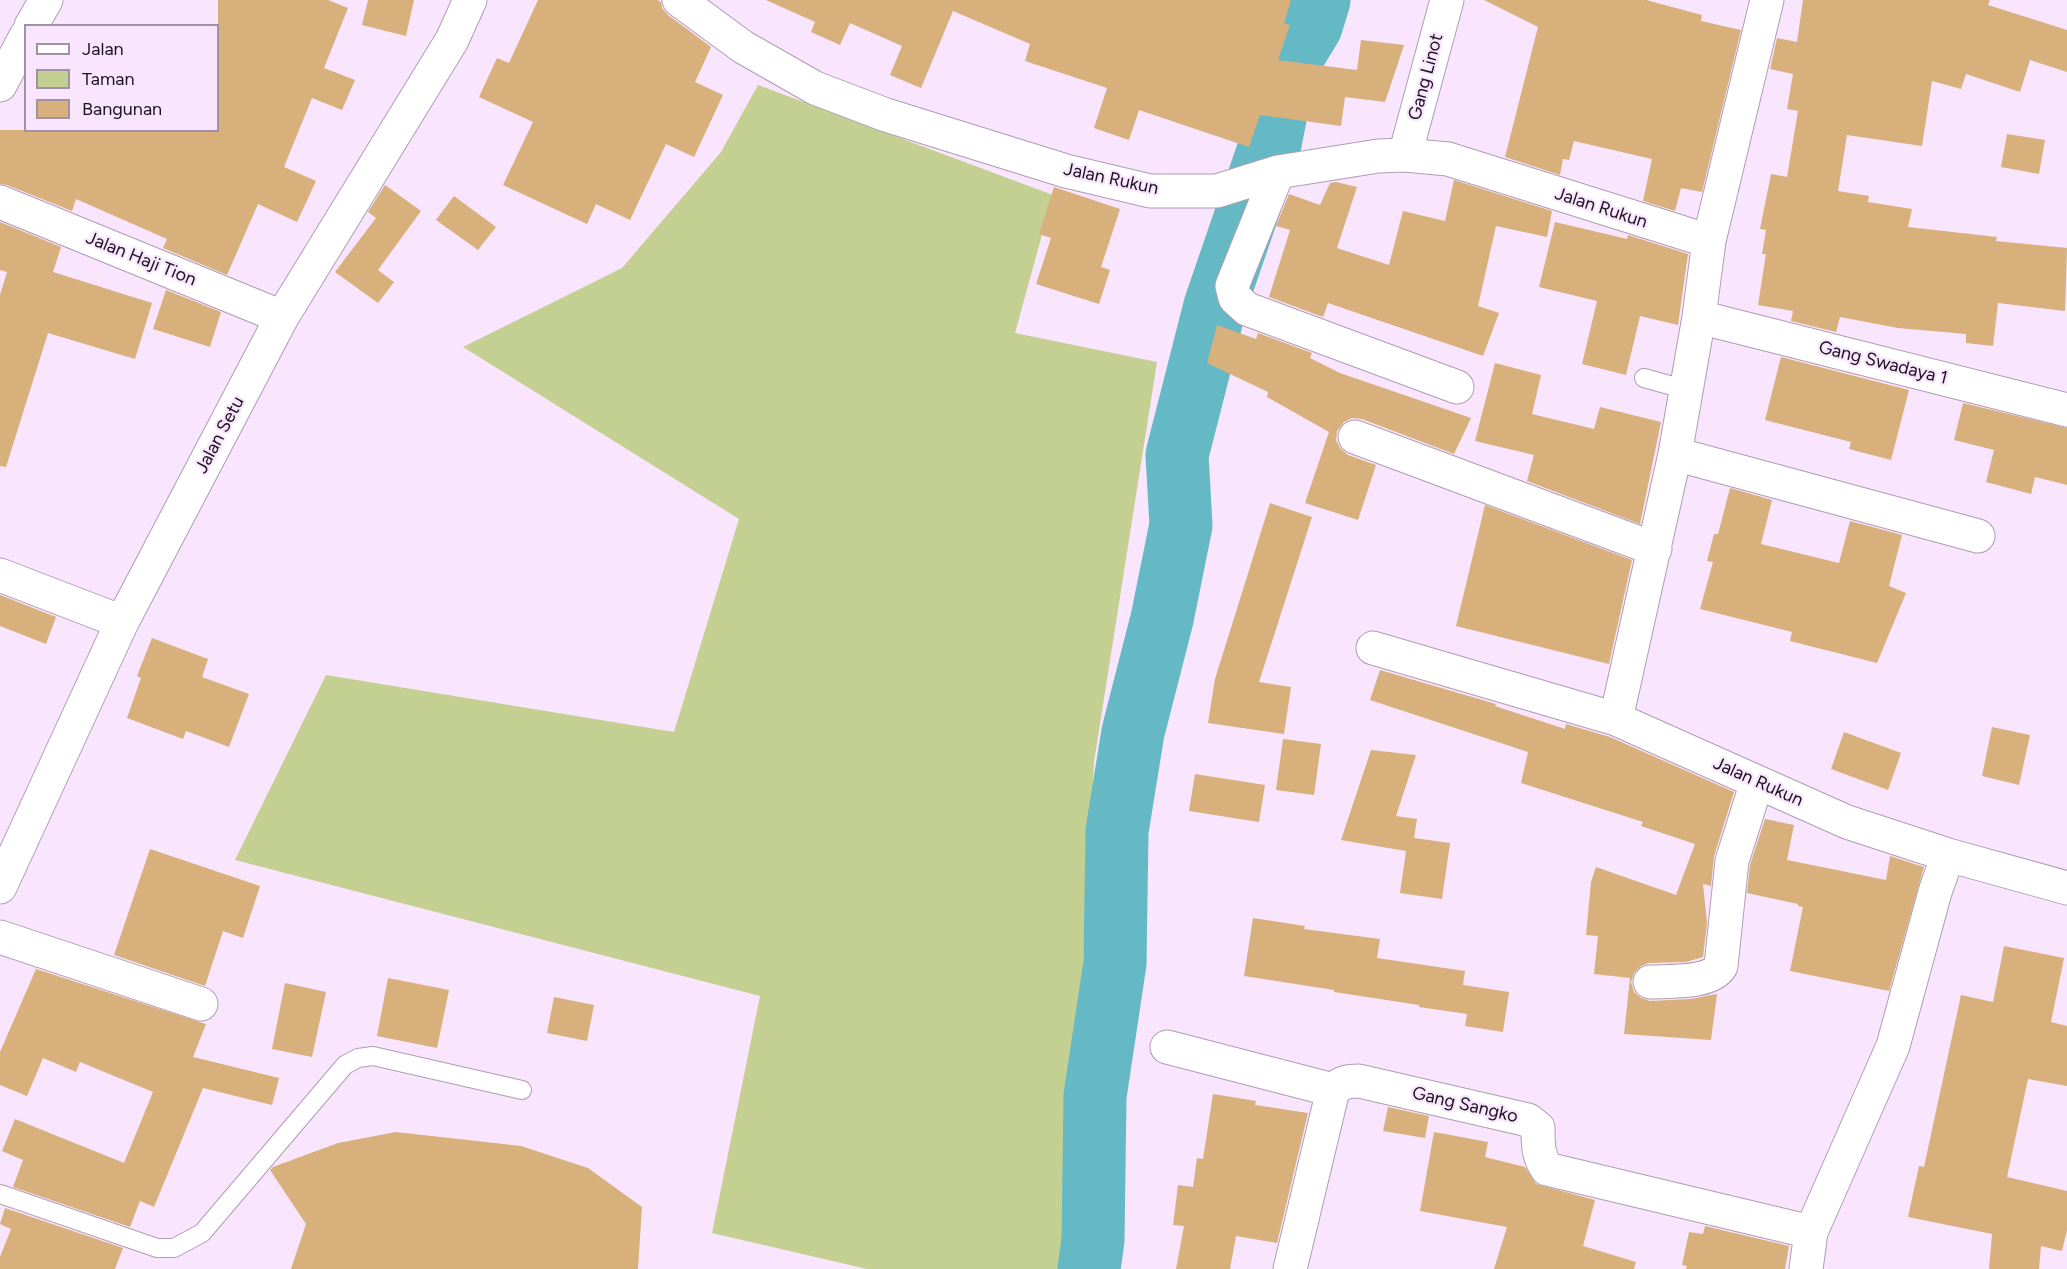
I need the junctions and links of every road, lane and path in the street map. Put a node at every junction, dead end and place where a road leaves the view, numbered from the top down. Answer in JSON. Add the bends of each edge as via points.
{"nodes":[{"id":1,"x":46,"y":0,"type":"edge"},
{"id":2,"x":470,"y":0,"type":"edge"},
{"id":3,"x":679,"y":0,"type":"edge"},
{"id":4,"x":1447,"y":0,"type":"edge"},
{"id":5,"x":1767,"y":0,"type":"edge"},
{"id":6,"x":32,"y":24,"type":"edge"},
{"id":7,"x":24,"y":40,"type":"edge"},
{"id":8,"x":0,"y":85,"type":"edge"},
{"id":9,"x":1405,"y":155,"type":"junction"},
{"id":10,"x":1271,"y":174,"type":"junction"},
{"id":11,"x":0,"y":202,"type":"edge"},
{"id":12,"x":1708,"y":241,"type":"junction"},
{"id":13,"x":282,"y":317,"type":"junction"},
{"id":14,"x":1699,"y":317,"type":"junction"},
{"id":15,"x":1644,"y":378,"type":"dead end"},
{"id":16,"x":1457,"y":387,"type":"dead end"},
{"id":17,"x":1687,"y":390,"type":"junction"},
{"id":18,"x":2067,"y":410,"type":"edge"},
{"id":19,"x":1355,"y":437,"type":"dead end"},
{"id":20,"x":1675,"y":454,"type":"junction"},
{"id":21,"x":1978,"y":536,"type":"dead end"},
{"id":22,"x":1655,"y":549,"type":"junction"},
{"id":23,"x":0,"y":575,"type":"edge"},
{"id":24,"x":122,"y":622,"type":"junction"},
{"id":25,"x":1373,"y":648,"type":"dead end"},
{"id":26,"x":1616,"y":719,"type":"junction"},
{"id":27,"x":1757,"y":782,"type":"junction"},
{"id":28,"x":1948,"y":855,"type":"junction"},
{"id":29,"x":0,"y":886,"type":"edge"},
{"id":30,"x":2067,"y":888,"type":"edge"},
{"id":31,"x":0,"y":937,"type":"edge"},
{"id":32,"x":1650,"y":982,"type":"dead end"},
{"id":33,"x":201,"y":1004,"type":"dead end"},
{"id":34,"x":1167,"y":1047,"type":"dead end"},
{"id":35,"x":522,"y":1089,"type":"dead end"},
{"id":36,"x":1333,"y":1090,"type":"junction"},
{"id":37,"x":0,"y":1194,"type":"edge"},
{"id":38,"x":1811,"y":1232,"type":"junction"},
{"id":39,"x":1290,"y":1269,"type":"edge"},
{"id":40,"x":1806,"y":1269,"type":"edge"}],
"edges":[{"from":1,"to":6,"type":"street"},
{"from":2,"to":13,"type":"street","name":"Jalan Setu","via":[[452,40]]},
{"from":3,"to":10,"type":"street","name":"Jalan Rukun","via":[[743,47],[815,88],[886,115],[1092,178],[1150,191],[1217,191]]},
{"from":4,"to":9,"type":"street","name":"Gang Linot"},
{"from":5,"to":12,"type":"street"},
{"from":7,"to":8,"type":"street"},
{"from":9,"to":10,"type":"street","name":"Jalan Rukun"},
{"from":9,"to":12,"type":"street","name":"Jalan Rukun","via":[[1448,159]]},
{"from":10,"to":16,"type":"street","via":[[1232,286],[1235,298],[1247,309]]},
{"from":11,"to":13,"type":"street","name":"Jalan Haji Tion"},
{"from":12,"to":14,"type":"street"},
{"from":13,"to":24,"type":"street","name":"Jalan Setu"},
{"from":14,"to":17,"type":"street"},
{"from":14,"to":18,"type":"street","name":"Gang Swadaya 1"},
{"from":15,"to":17,"type":"lane"},
{"from":17,"to":20,"type":"street"},
{"from":19,"to":22,"type":"street"},
{"from":20,"to":21,"type":"street"},
{"from":20,"to":22,"type":"street"},
{"from":22,"to":26,"type":"street"},
{"from":23,"to":24,"type":"street"},
{"from":24,"to":29,"type":"street","name":"Jalan Setu"},
{"from":25,"to":26,"type":"street","name":"Jalan Rukun"},
{"from":26,"to":27,"type":"street","name":"Jalan Rukun"},
{"from":27,"to":28,"type":"street","name":"Jalan Rukun","via":[[1847,822]]},
{"from":27,"to":32,"type":"street","via":[[1732,861],[1721,966],[1715,973],[1698,979]]},
{"from":28,"to":30,"type":"street","name":"Jalan Rukun"},
{"from":28,"to":38,"type":"street","via":[[1893,1046]]},
{"from":31,"to":33,"type":"street"},
{"from":34,"to":36,"type":"street"},
{"from":35,"to":37,"type":"lane","via":[[373,1056],[358,1058],[345,1065],[202,1233],[174,1248],[157,1248]]},
{"from":36,"to":38,"type":"street","name":"Gang Sangko","via":[[1340,1084],[1359,1081],[1528,1120],[1538,1128],[1539,1151],[1547,1169]]},
{"from":36,"to":39,"type":"street"},
{"from":38,"to":40,"type":"street"}]}
